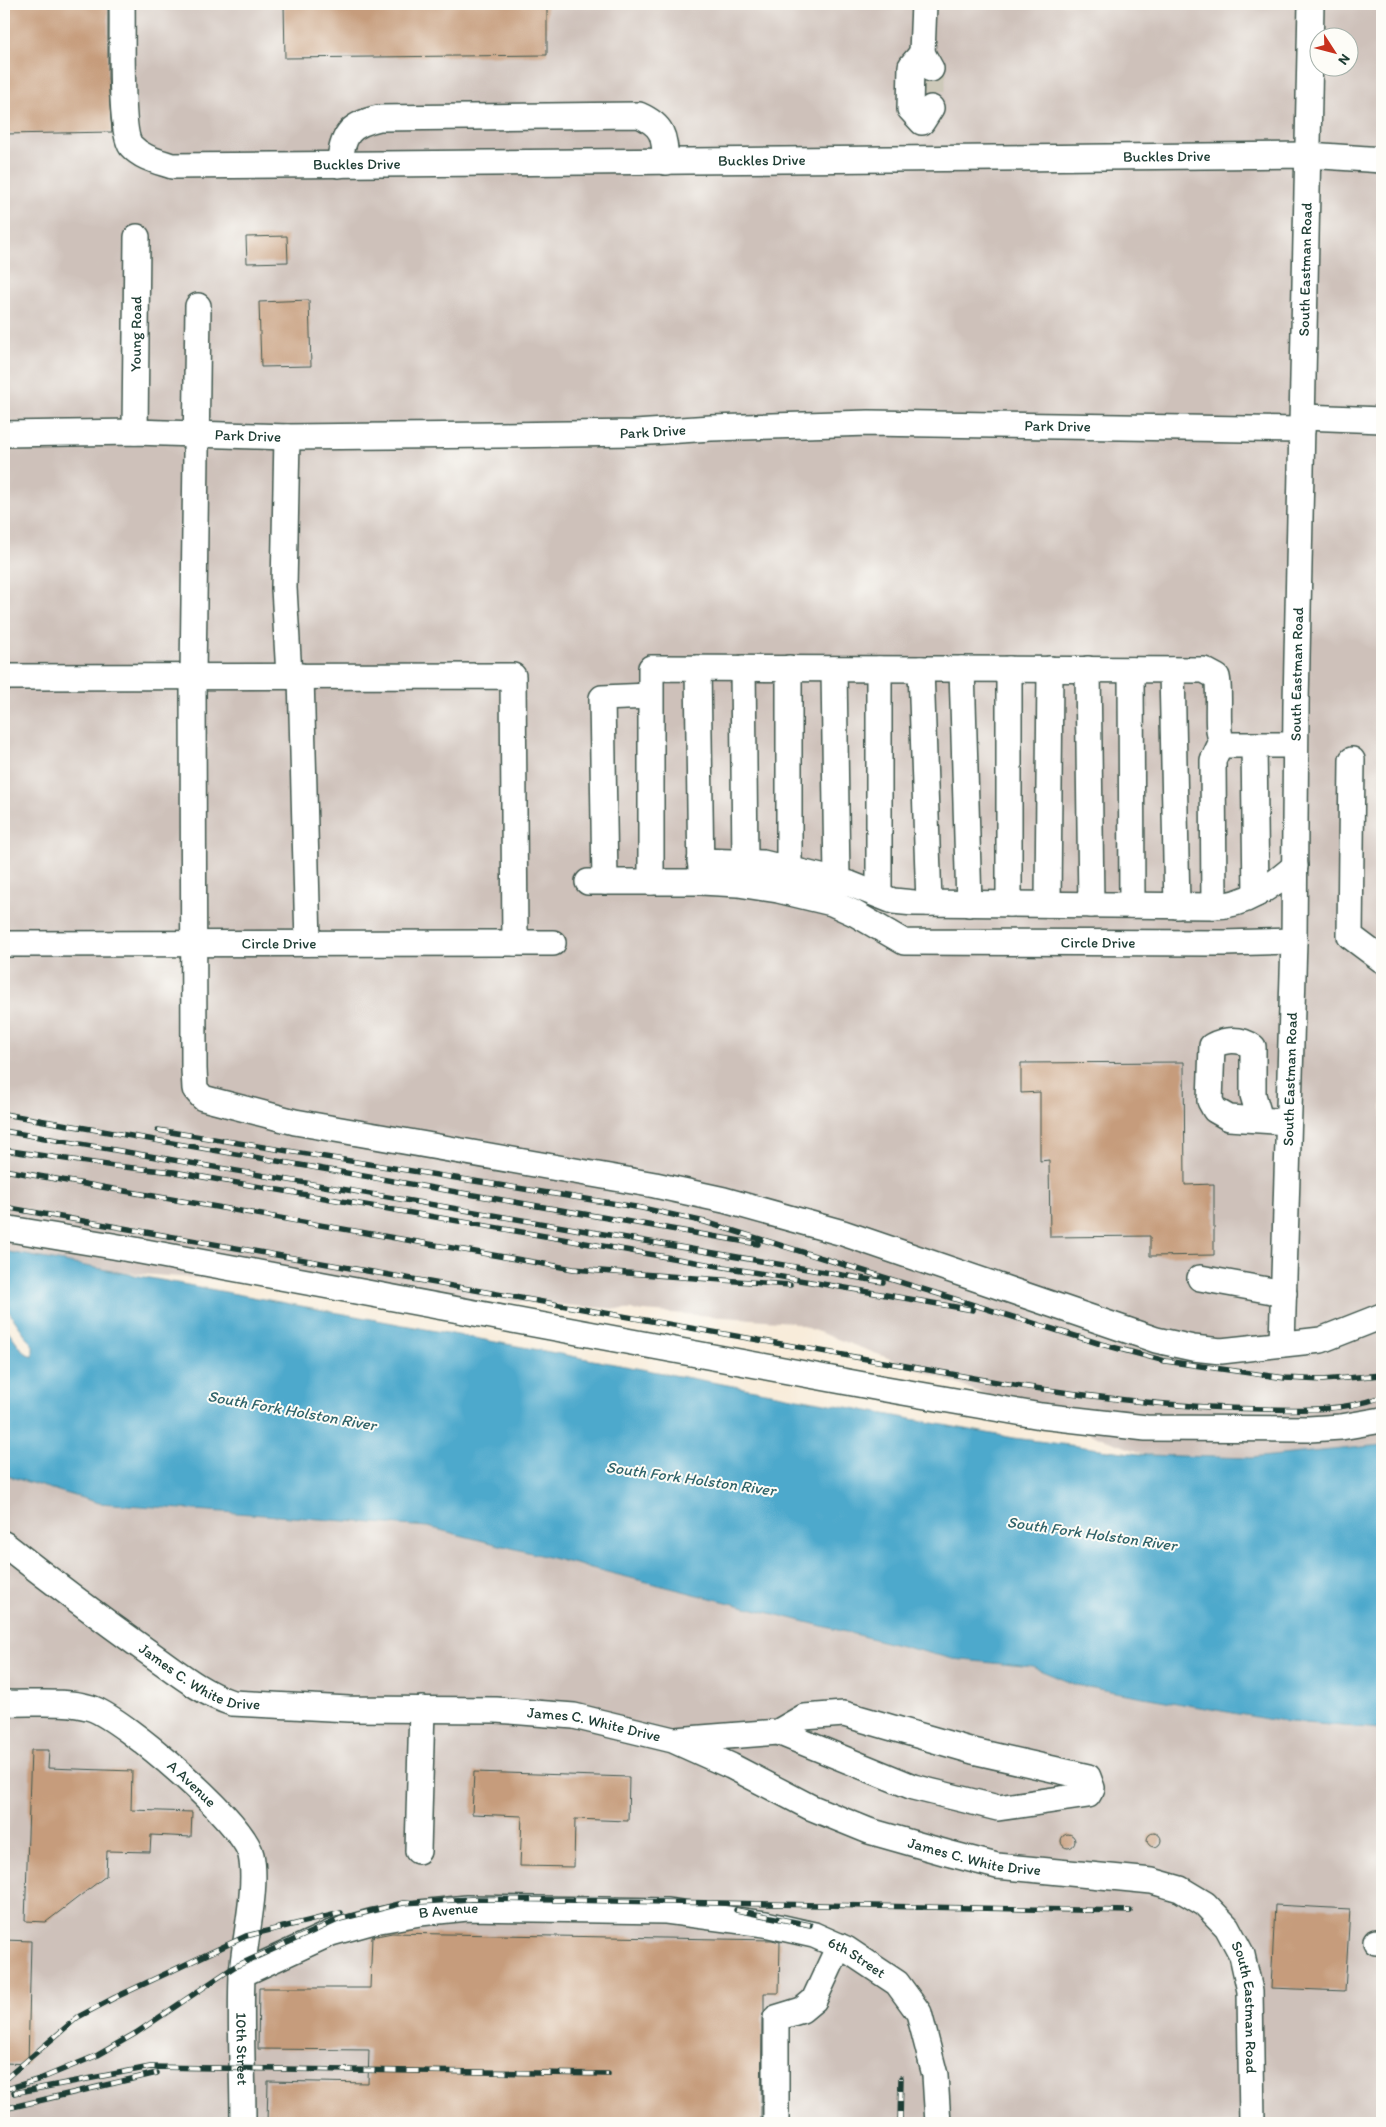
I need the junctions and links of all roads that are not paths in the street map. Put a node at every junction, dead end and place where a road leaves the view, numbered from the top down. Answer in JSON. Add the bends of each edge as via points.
{"nodes":[{"id":1,"x":122,"y":4,"type":"edge"},
{"id":2,"x":924,"y":4,"type":"edge"},
{"id":3,"x":1311,"y":4,"type":"edge"},
{"id":4,"x":1308,"y":155,"type":"junction"},
{"id":5,"x":921,"y":159,"type":"junction"},
{"id":6,"x":1382,"y":160,"type":"edge"},
{"id":7,"x":666,"y":162,"type":"junction"},
{"id":8,"x":339,"y":165,"type":"junction"},
{"id":9,"x":137,"y":237,"type":"dead end"},
{"id":10,"x":198,"y":306,"type":"dead end"},
{"id":11,"x":1382,"y":420,"type":"edge"},
{"id":12,"x":1303,"y":424,"type":"junction"},
{"id":13,"x":135,"y":432,"type":"junction"},
{"id":14,"x":196,"y":433,"type":"junction"},
{"id":15,"x":4,"y":434,"type":"edge"},
{"id":16,"x":287,"y":437,"type":"junction"},
{"id":17,"x":698,"y":668,"type":"junction"},
{"id":18,"x":743,"y":668,"type":"junction"},
{"id":19,"x":789,"y":668,"type":"junction"},
{"id":20,"x":834,"y":669,"type":"junction"},
{"id":21,"x":879,"y":669,"type":"junction"},
{"id":22,"x":921,"y":669,"type":"junction"},
{"id":23,"x":962,"y":669,"type":"junction"},
{"id":24,"x":1009,"y":669,"type":"junction"},
{"id":25,"x":1050,"y":669,"type":"junction"},
{"id":26,"x":1088,"y":669,"type":"junction"},
{"id":27,"x":1132,"y":670,"type":"junction"},
{"id":28,"x":1172,"y":670,"type":"junction"},
{"id":29,"x":192,"y":676,"type":"junction"},
{"id":30,"x":295,"y":676,"type":"junction"},
{"id":31,"x":4,"y":677,"type":"edge"},
{"id":32,"x":650,"y":696,"type":"junction"},
{"id":33,"x":1222,"y":741,"type":"junction"},
{"id":34,"x":1254,"y":745,"type":"junction"},
{"id":35,"x":1295,"y":746,"type":"junction"},
{"id":36,"x":1352,"y":760,"type":"dead end"},
{"id":37,"x":745,"y":862,"type":"junction"},
{"id":38,"x":1295,"y":866,"type":"junction"},
{"id":39,"x":789,"y":868,"type":"junction"},
{"id":40,"x":701,"y":872,"type":"junction"},
{"id":41,"x":837,"y":880,"type":"junction"},
{"id":42,"x":651,"y":882,"type":"junction"},
{"id":43,"x":1256,"y":894,"type":"junction"},
{"id":44,"x":880,"y":895,"type":"junction"},
{"id":45,"x":929,"y":903,"type":"junction"},
{"id":46,"x":969,"y":904,"type":"junction"},
{"id":47,"x":1009,"y":904,"type":"junction"},
{"id":48,"x":1048,"y":904,"type":"junction"},
{"id":49,"x":1091,"y":905,"type":"junction"},
{"id":50,"x":1132,"y":905,"type":"junction"},
{"id":51,"x":1177,"y":906,"type":"junction"},
{"id":52,"x":1214,"y":906,"type":"junction"},
{"id":53,"x":1294,"y":941,"type":"junction"},
{"id":54,"x":308,"y":943,"type":"junction"},
{"id":55,"x":515,"y":943,"type":"junction"},
{"id":56,"x":553,"y":943,"type":"dead end"},
{"id":57,"x":4,"y":944,"type":"edge"},
{"id":58,"x":195,"y":944,"type":"junction"},
{"id":59,"x":1382,"y":960,"type":"edge"},
{"id":60,"x":1260,"y":1119,"type":"dead end"},
{"id":61,"x":1288,"y":1122,"type":"junction"},
{"id":62,"x":4,"y":1228,"type":"edge"},
{"id":63,"x":1200,"y":1278,"type":"dead end"},
{"id":64,"x":1284,"y":1293,"type":"junction"},
{"id":65,"x":1382,"y":1316,"type":"edge"},
{"id":66,"x":1282,"y":1344,"type":"junction"},
{"id":67,"x":1382,"y":1420,"type":"edge"},
{"id":68,"x":4,"y":1544,"type":"edge"},
{"id":69,"x":4,"y":1703,"type":"edge"},
{"id":70,"x":422,"y":1709,"type":"junction"},
{"id":71,"x":778,"y":1732,"type":"junction"},
{"id":72,"x":673,"y":1740,"type":"junction"},
{"id":73,"x":418,"y":1851,"type":"dead end"},
{"id":74,"x":1205,"y":1904,"type":"joint"},
{"id":75,"x":666,"y":1912,"type":"joint"},
{"id":76,"x":839,"y":1946,"type":"junction"},
{"id":77,"x":242,"y":1974,"type":"junction"},
{"id":78,"x":243,"y":2123,"type":"edge"},
{"id":79,"x":776,"y":2123,"type":"edge"},
{"id":80,"x":938,"y":2123,"type":"edge"},
{"id":81,"x":1252,"y":2123,"type":"edge"}],
"edges":[{"from":1,"to":8,"type":"street","name":"Buckles Drive","via":[[125,124],[130,144],[143,156],[172,166]]},
{"from":2,"to":5,"type":"street","via":[[927,61],[911,66],[910,75],[910,109],[927,115]]},
{"from":3,"to":4,"type":"street","name":"South Eastman Road"},
{"from":4,"to":5,"type":"street","name":"Buckles Drive"},
{"from":4,"to":6,"type":"street","name":"Buckles Drive"},
{"from":4,"to":12,"type":"street","name":"South Eastman Road"},
{"from":5,"to":7,"type":"street","name":"Buckles Drive"},
{"from":7,"to":8,"type":"street","name":"Buckles Drive"},
{"from":7,"to":8,"type":"street","via":[[662,131],[652,120],[639,115],[378,118],[360,122],[348,134],[342,143]]},
{"from":9,"to":13,"type":"street","name":"Young Road"},
{"from":10,"to":14,"type":"street"},
{"from":11,"to":12,"type":"street","name":"Park Drive"},
{"from":12,"to":16,"type":"street","name":"Park Drive","via":[[869,423],[635,432]]},
{"from":12,"to":35,"type":"street","name":"South Eastman Road"},
{"from":13,"to":14,"type":"street","name":"Park Drive"},
{"from":13,"to":15,"type":"street","name":"Park Drive"},
{"from":14,"to":16,"type":"street","name":"Park Drive"},
{"from":14,"to":29,"type":"street"},
{"from":16,"to":30,"type":"street","via":[[284,588]]},
{"from":17,"to":18,"type":"street"},
{"from":17,"to":32,"type":"street","via":[[651,668]]},
{"from":17,"to":40,"type":"street"},
{"from":18,"to":19,"type":"street"},
{"from":18,"to":37,"type":"street"},
{"from":19,"to":20,"type":"street"},
{"from":19,"to":39,"type":"street"},
{"from":20,"to":21,"type":"street"},
{"from":20,"to":41,"type":"street"},
{"from":21,"to":22,"type":"street"},
{"from":21,"to":44,"type":"street"},
{"from":22,"to":23,"type":"street"},
{"from":22,"to":45,"type":"street"},
{"from":23,"to":24,"type":"street"},
{"from":23,"to":46,"type":"street"},
{"from":24,"to":25,"type":"street"},
{"from":24,"to":47,"type":"street"},
{"from":25,"to":26,"type":"street"},
{"from":25,"to":48,"type":"street"},
{"from":26,"to":27,"type":"street"},
{"from":26,"to":49,"type":"street"},
{"from":27,"to":28,"type":"street"},
{"from":27,"to":50,"type":"street"},
{"from":28,"to":33,"type":"street","via":[[1204,670],[1217,677]]},
{"from":28,"to":51,"type":"street"},
{"from":29,"to":30,"type":"street"},
{"from":29,"to":31,"type":"street"},
{"from":29,"to":58,"type":"street"},
{"from":30,"to":54,"type":"street"},
{"from":30,"to":55,"type":"street","via":[[513,676]]},
{"from":32,"to":42,"type":"street"},
{"from":32,"to":42,"type":"street","via":[[602,698],[596,882]]},
{"from":33,"to":34,"type":"street","via":[[1229,745]]},
{"from":33,"to":52,"type":"street","via":[[1213,760]]},
{"from":34,"to":35,"type":"street"},
{"from":34,"to":43,"type":"street"},
{"from":35,"to":38,"type":"street","name":"South Eastman Road"},
{"from":36,"to":59,"type":"street","via":[[1350,936]]},
{"from":37,"to":39,"type":"street"},
{"from":37,"to":40,"type":"street"},
{"from":38,"to":43,"type":"street"},
{"from":38,"to":53,"type":"street","name":"South Eastman Road"},
{"from":39,"to":41,"type":"street"},
{"from":40,"to":42,"type":"street"},
{"from":40,"to":53,"type":"street","name":"Circle Drive","via":[[738,884],[832,903],[904,942]]},
{"from":41,"to":44,"type":"street"},
{"from":43,"to":52,"type":"street","via":[[1228,906]]},
{"from":44,"to":45,"type":"street","via":[[893,901]]},
{"from":45,"to":46,"type":"street"},
{"from":46,"to":47,"type":"street"},
{"from":47,"to":48,"type":"street"},
{"from":48,"to":49,"type":"street"},
{"from":49,"to":50,"type":"street"},
{"from":50,"to":51,"type":"street"},
{"from":51,"to":52,"type":"street"},
{"from":53,"to":61,"type":"street","name":"South Eastman Road"},
{"from":54,"to":55,"type":"street","name":"Circle Drive"},
{"from":54,"to":58,"type":"street","name":"Circle Drive"},
{"from":55,"to":56,"type":"street","name":"Circle Drive"},
{"from":57,"to":58,"type":"street","name":"Circle Drive"},
{"from":58,"to":66,"type":"street","via":[[194,1079],[195,1089],[203,1098],[295,1122],[655,1184],[724,1200],[843,1233],[1156,1340],[1221,1351]]},
{"from":60,"to":61,"type":"street"},
{"from":61,"to":64,"type":"street","name":"South Eastman Road"},
{"from":62,"to":67,"type":"street","via":[[1041,1416],[1146,1428],[1309,1429]]},
{"from":63,"to":64,"type":"street"},
{"from":64,"to":66,"type":"street","name":"South Eastman Road"},
{"from":65,"to":66,"type":"street","via":[[1321,1340]]},
{"from":68,"to":70,"type":"street","name":"James C. White Drive","via":[[75,1600],[215,1698],[248,1706]]},
{"from":69,"to":77,"type":"street","name":"A Avenue","via":[[90,1708],[114,1720],[187,1779],[240,1834],[250,1852],[253,1872]]},
{"from":70,"to":72,"type":"street","name":"James C. White Drive","via":[[574,1716]]},
{"from":70,"to":73,"type":"street"},
{"from":71,"to":71,"type":"street","via":[[914,1787],[998,1808],[1088,1795],[1092,1788],[1088,1778],[973,1751],[844,1714],[804,1717]]},
{"from":71,"to":72,"type":"street"},
{"from":72,"to":74,"type":"street","name":"James C. White Drive","via":[[810,1807],[870,1831],[997,1866],[1152,1881],[1180,1889]]},
{"from":74,"to":81,"type":"street","name":"South Eastman Road","via":[[1227,1927],[1242,1955],[1250,1991]]},
{"from":75,"to":76,"type":"street","name":"6th Street","via":[[765,1924],[814,1935]]},
{"from":75,"to":77,"type":"street","name":"B Avenue","via":[[467,1908],[420,1913],[331,1933]]},
{"from":76,"to":79,"type":"street","via":[[814,2000],[802,2010],[776,2018]]},
{"from":76,"to":80,"type":"street","name":"6th Street","via":[[897,1983],[919,2013],[935,2075]]},
{"from":77,"to":78,"type":"street","name":"10th Street"}]}
